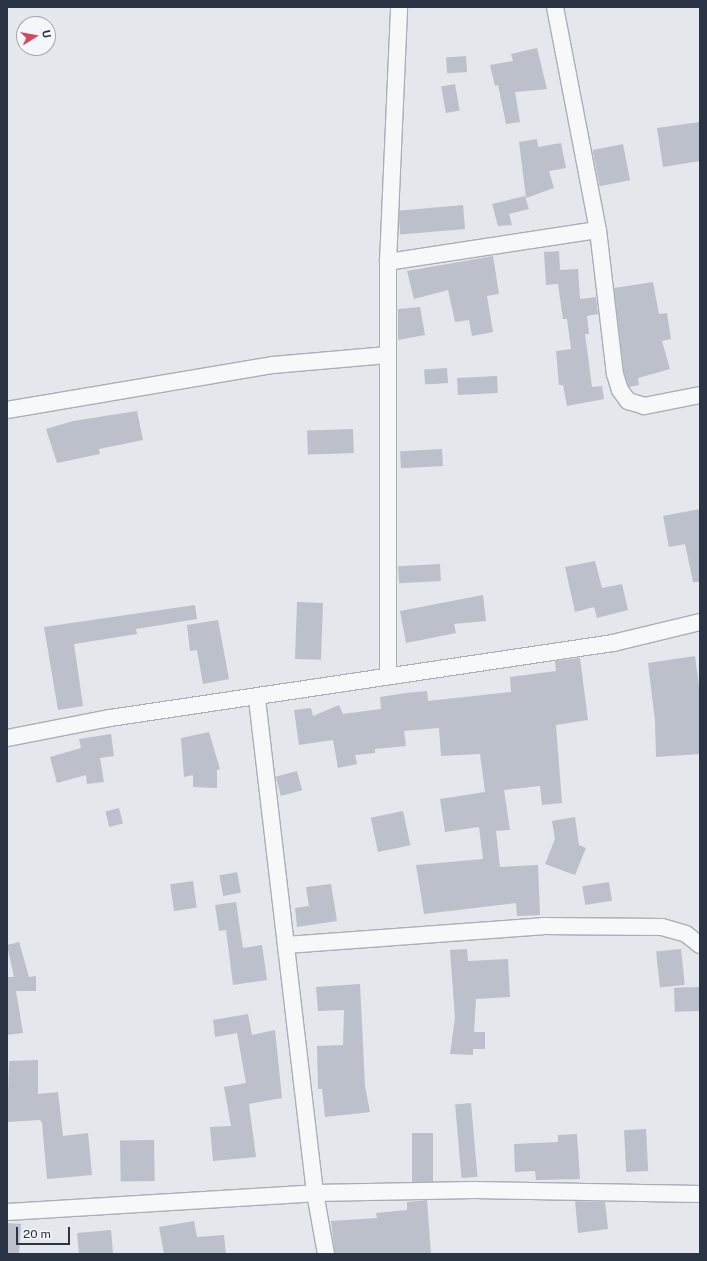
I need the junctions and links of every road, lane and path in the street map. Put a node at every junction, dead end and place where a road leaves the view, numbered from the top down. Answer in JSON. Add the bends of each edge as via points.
{"nodes":[{"id":1,"x":399,"y":7,"type":"edge"},
{"id":2,"x":555,"y":7,"type":"edge"},
{"id":3,"x":598,"y":230,"type":"junction"},
{"id":4,"x":388,"y":262,"type":"junction"},
{"id":5,"x":388,"y":355,"type":"junction"},
{"id":6,"x":700,"y":395,"type":"edge"},
{"id":7,"x":7,"y":410,"type":"edge"},
{"id":8,"x":700,"y":622,"type":"edge"},
{"id":9,"x":388,"y":675,"type":"junction"},
{"id":10,"x":257,"y":698,"type":"junction"},
{"id":11,"x":7,"y":738,"type":"edge"},
{"id":12,"x":286,"y":945,"type":"junction"},
{"id":13,"x":700,"y":945,"type":"edge"},
{"id":14,"x":315,"y":1193,"type":"junction"},
{"id":15,"x":700,"y":1194,"type":"edge"},
{"id":16,"x":7,"y":1212,"type":"edge"},
{"id":17,"x":326,"y":1254,"type":"edge"}],
"edges":[{"from":1,"to":4,"type":"street"},
{"from":2,"to":3,"type":"street"},
{"from":3,"to":4,"type":"street"},
{"from":3,"to":6,"type":"street","via":[[615,374],[620,390],[628,401],[644,406]]},
{"from":4,"to":5,"type":"street"},
{"from":5,"to":7,"type":"street","via":[[273,364]]},
{"from":5,"to":9,"type":"street"},
{"from":8,"to":9,"type":"street","via":[[613,643]]},
{"from":9,"to":10,"type":"street"},
{"from":10,"to":11,"type":"street","via":[[110,718]]},
{"from":10,"to":12,"type":"street"},
{"from":12,"to":13,"type":"street","via":[[542,926],[662,927],[686,934]]},
{"from":12,"to":14,"type":"street"},
{"from":14,"to":15,"type":"street","via":[[474,1190]]},
{"from":14,"to":16,"type":"street"},
{"from":14,"to":17,"type":"street"}]}
